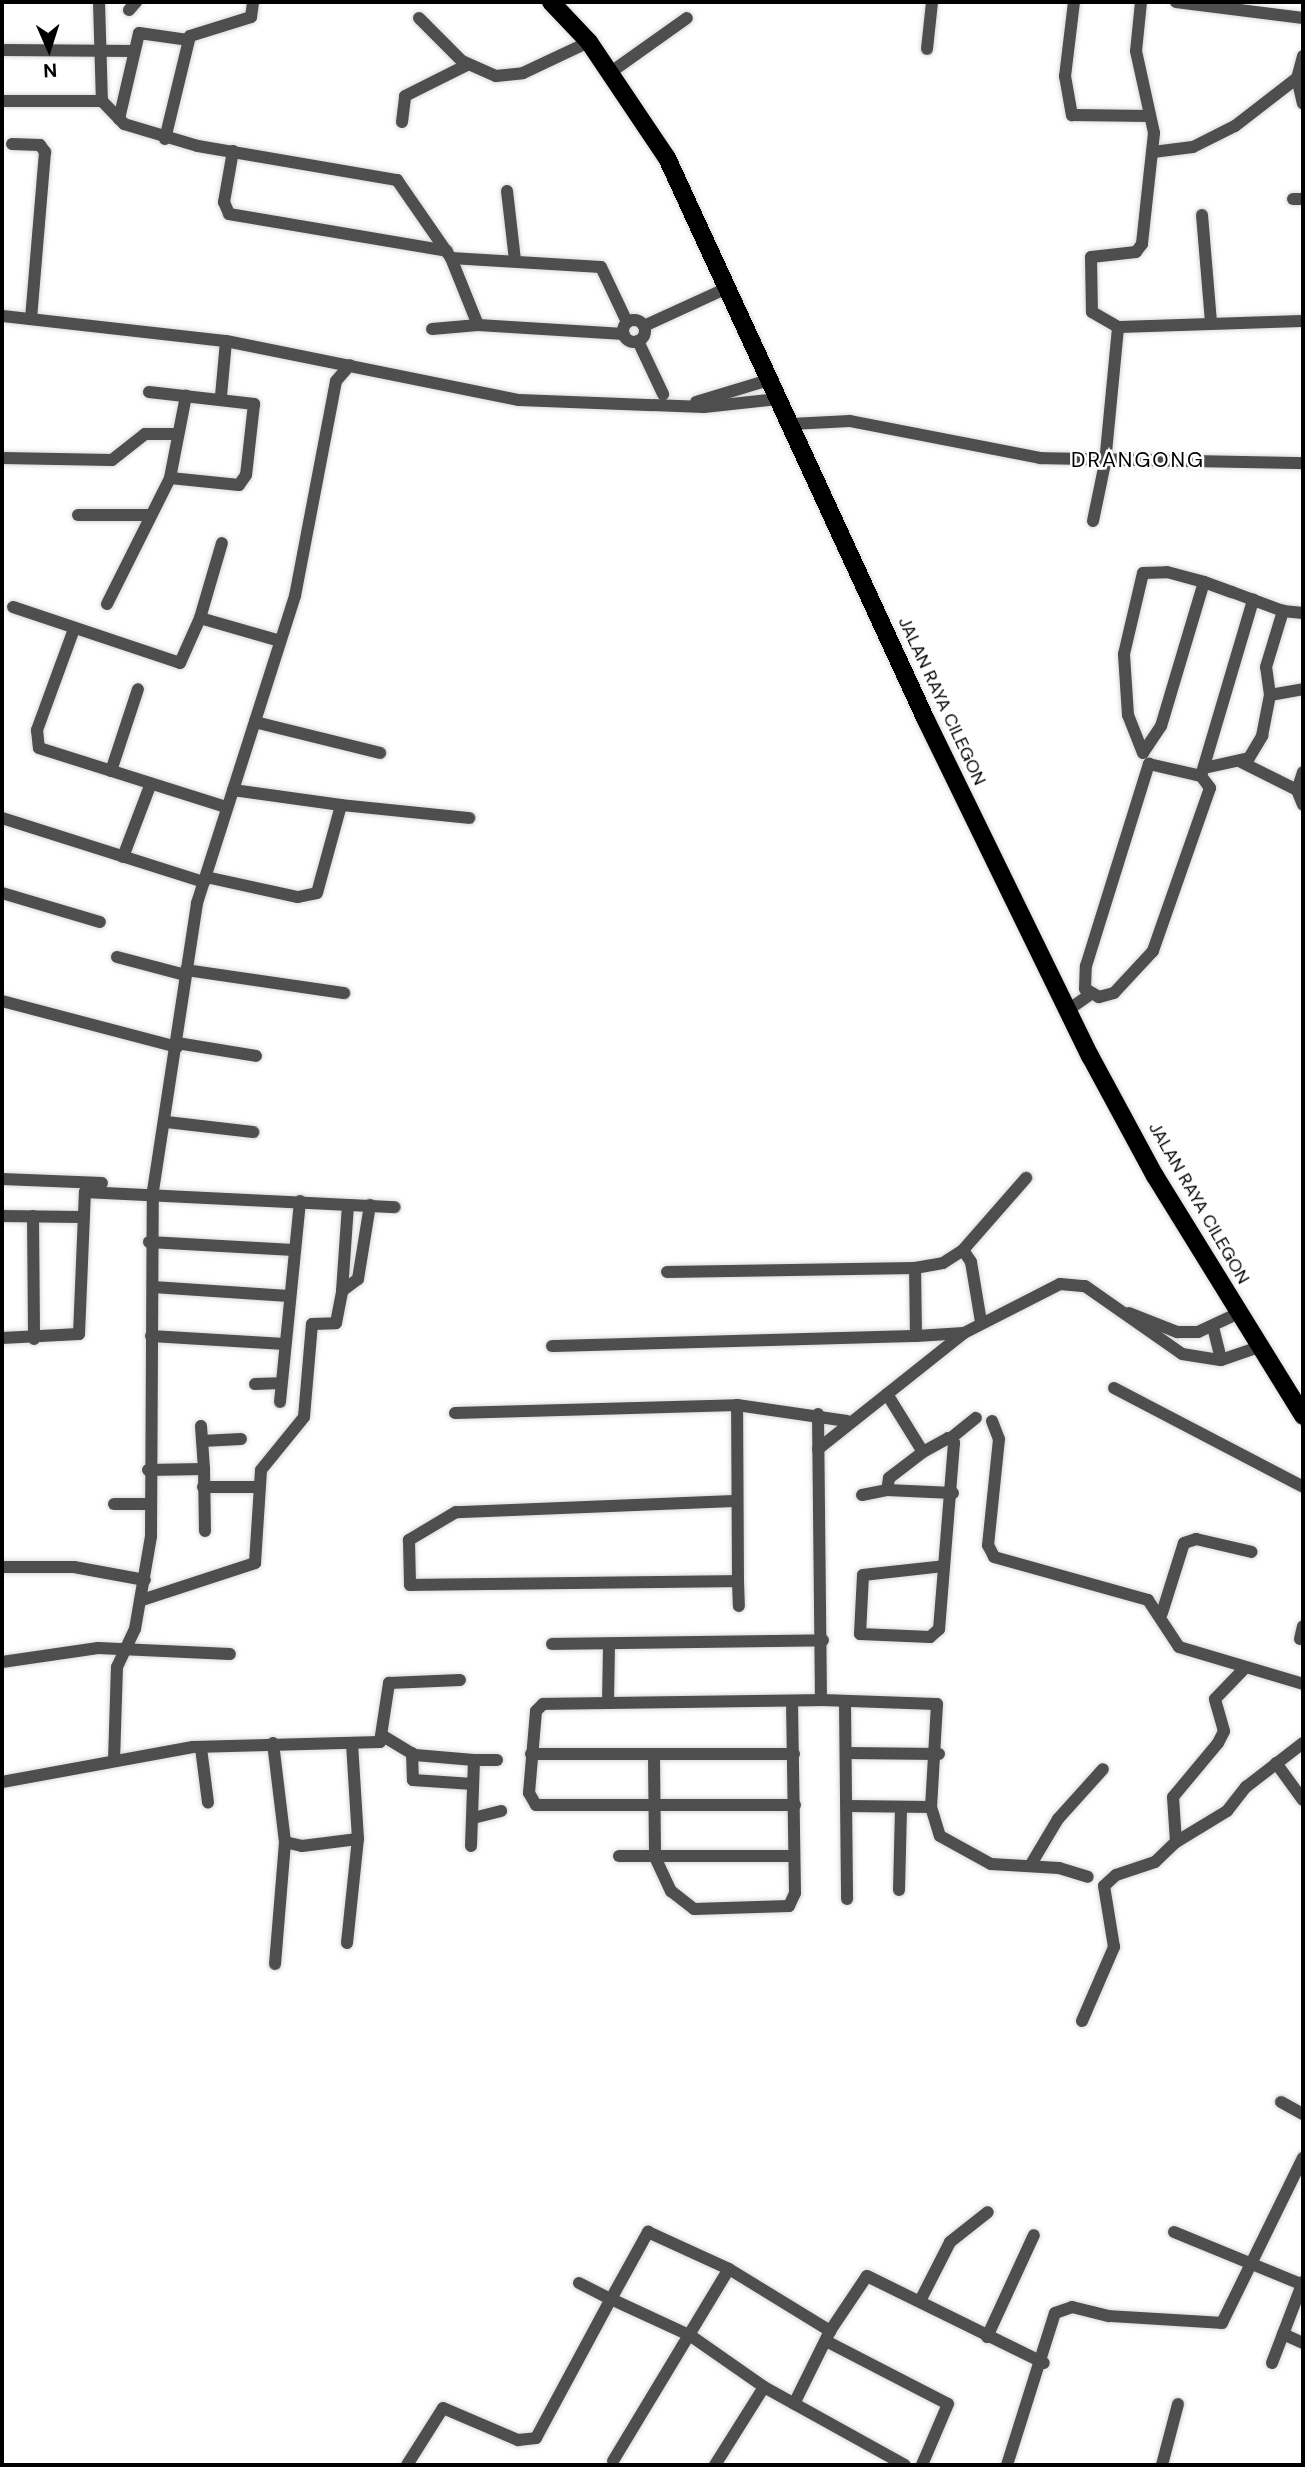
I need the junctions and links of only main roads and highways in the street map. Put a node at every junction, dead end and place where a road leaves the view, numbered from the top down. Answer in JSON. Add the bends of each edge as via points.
{"nodes":[{"id":1,"x":551,"y":2,"type":"edge"},
{"id":2,"x":1303,"y":1416,"type":"edge"}],
"edges":[{"from":1,"to":2,"type":"highway","name":"JALAN RAYA CILEGON","via":[[611,72],[667,158],[1068,1010],[1155,1176]]}]}
